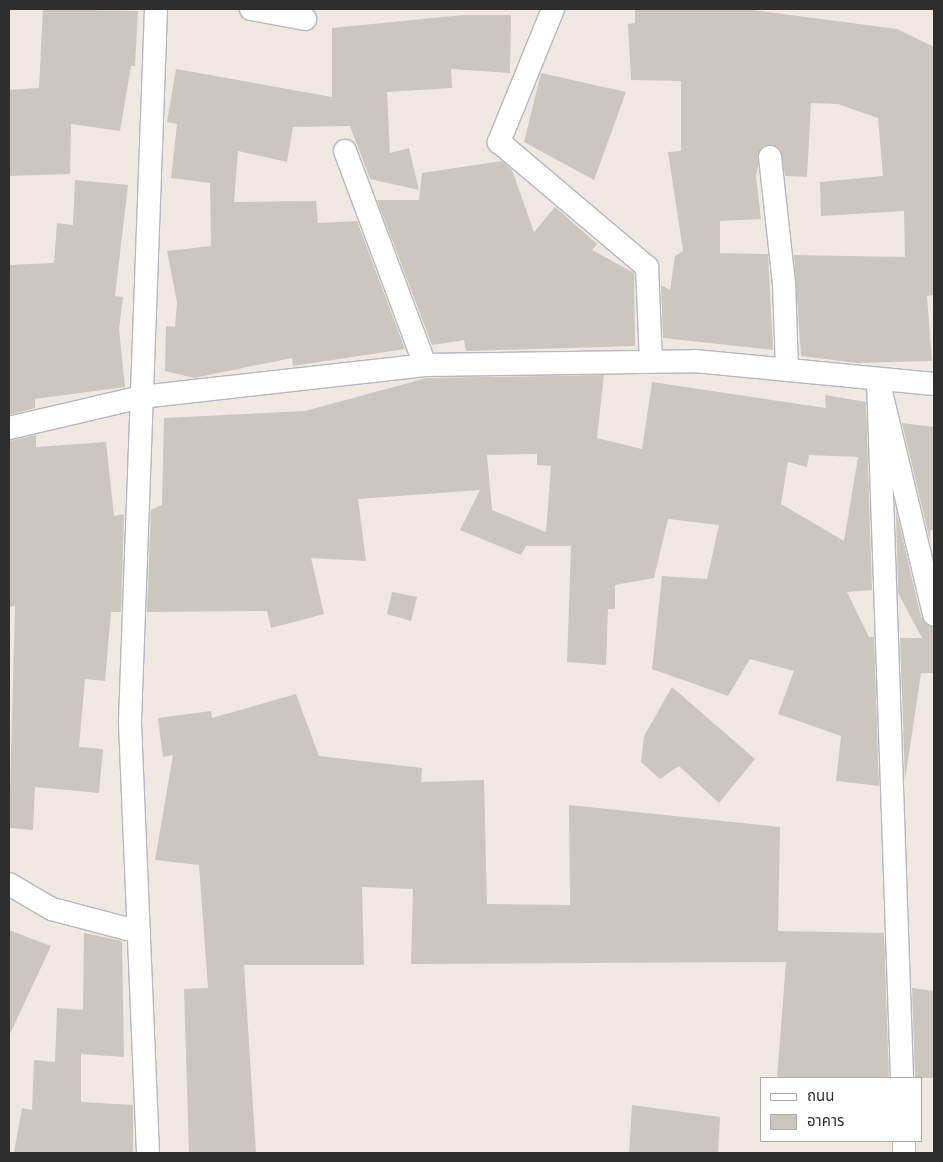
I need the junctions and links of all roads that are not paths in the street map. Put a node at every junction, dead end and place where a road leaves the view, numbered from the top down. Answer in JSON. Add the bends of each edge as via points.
{"nodes":[{"id":1,"x":156,"y":9,"type":"edge"},
{"id":2,"x":251,"y":9,"type":"edge"},
{"id":3,"x":552,"y":9,"type":"edge"},
{"id":4,"x":305,"y":19,"type":"dead end"},
{"id":5,"x":344,"y":151,"type":"dead end"},
{"id":6,"x":770,"y":157,"type":"dead end"},
{"id":7,"x":651,"y":361,"type":"junction"},
{"id":8,"x":425,"y":365,"type":"junction"},
{"id":9,"x":787,"y":370,"type":"junction"},
{"id":10,"x":878,"y":378,"type":"junction"},
{"id":11,"x":934,"y":384,"type":"edge"},
{"id":12,"x":141,"y":397,"type":"junction"},
{"id":13,"x":9,"y":428,"type":"edge"},
{"id":14,"x":934,"y":614,"type":"edge"},
{"id":15,"x":9,"y":884,"type":"edge"},
{"id":16,"x":139,"y":932,"type":"junction"},
{"id":17,"x":902,"y":1077,"type":"edge"},
{"id":18,"x":148,"y":1153,"type":"edge"}],
"edges":[{"from":1,"to":12,"type":"street"},
{"from":2,"to":4,"type":"street"},
{"from":3,"to":7,"type":"street","via":[[499,142],[647,267]]},
{"from":5,"to":8,"type":"street"},
{"from":6,"to":9,"type":"street","via":[[784,283]]},
{"from":7,"to":8,"type":"street"},
{"from":7,"to":9,"type":"street"},
{"from":8,"to":12,"type":"street"},
{"from":9,"to":10,"type":"street"},
{"from":10,"to":11,"type":"street"},
{"from":10,"to":14,"type":"street"},
{"from":10,"to":17,"type":"street"},
{"from":12,"to":13,"type":"street"},
{"from":12,"to":16,"type":"street","via":[[130,721]]},
{"from":15,"to":16,"type":"street","via":[[52,909]]},
{"from":16,"to":18,"type":"street"}]}
